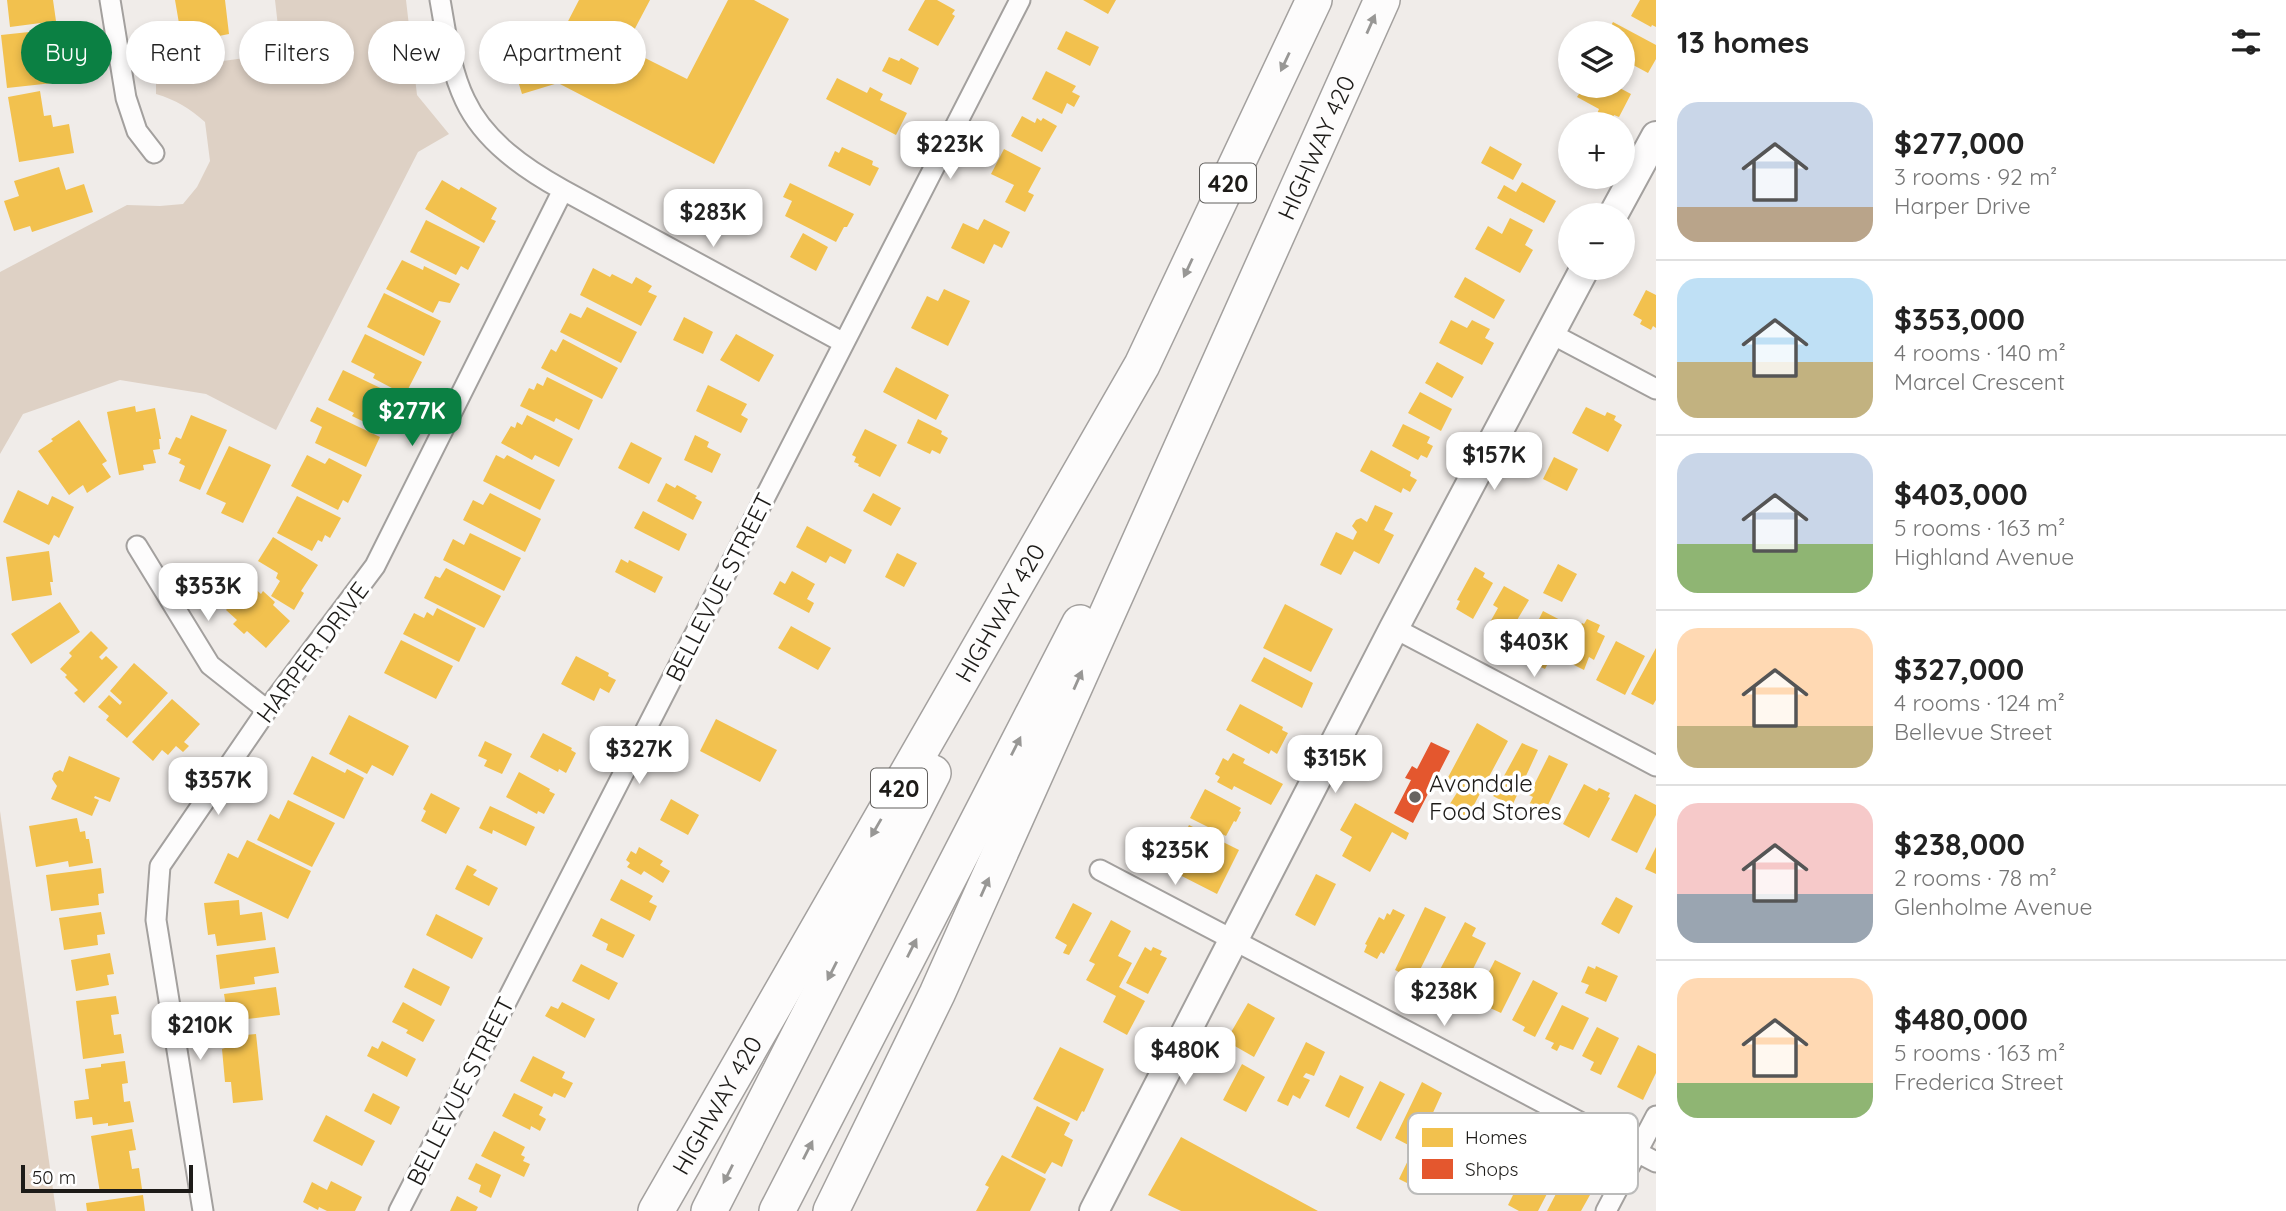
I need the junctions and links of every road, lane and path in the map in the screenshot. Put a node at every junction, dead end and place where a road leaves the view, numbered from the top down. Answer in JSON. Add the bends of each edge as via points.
{"nodes":[{"id":1,"x":110,"y":0,"type":"edge"},
{"id":2,"x":440,"y":0,"type":"edge"},
{"id":3,"x":1020,"y":0,"type":"edge"},
{"id":4,"x":1314,"y":0,"type":"edge"},
{"id":5,"x":1382,"y":0,"type":"edge"},
{"id":6,"x":1656,"y":136,"type":"edge"},
{"id":7,"x":154,"y":153,"type":"dead end"},
{"id":8,"x":563,"y":190,"type":"junction"},
{"id":9,"x":1620,"y":203,"type":"edge"},
{"id":10,"x":1264,"y":265,"type":"junction"},
{"id":11,"x":1579,"y":280,"type":"edge"},
{"id":12,"x":1550,"y":334,"type":"junction"},
{"id":13,"x":844,"y":343,"type":"junction"},
{"id":14,"x":1142,"y":365,"type":"junction"},
{"id":15,"x":1656,"y":389,"type":"edge"},
{"id":16,"x":137,"y":546,"type":"dead end"},
{"id":17,"x":1394,"y":628,"type":"junction"},
{"id":18,"x":267,"y":710,"type":"junction"},
{"id":19,"x":1656,"y":766,"type":"edge"},
{"id":20,"x":1100,"y":870,"type":"dead end"},
{"id":21,"x":1232,"y":939,"type":"junction"},
{"id":22,"x":937,"y":994,"type":"junction"},
{"id":23,"x":1563,"y":1113,"type":"edge"},
{"id":24,"x":1656,"y":1116,"type":"edge"},
{"id":25,"x":1638,"y":1150,"type":"edge"},
{"id":26,"x":1638,"y":1153,"type":"edge"},
{"id":27,"x":1656,"y":1162,"type":"edge"},
{"id":28,"x":1615,"y":1194,"type":"edge"},
{"id":29,"x":203,"y":1211,"type":"edge"},
{"id":30,"x":399,"y":1211,"type":"edge"},
{"id":31,"x":656,"y":1211,"type":"edge"},
{"id":32,"x":709,"y":1211,"type":"edge"},
{"id":33,"x":777,"y":1211,"type":"edge"},
{"id":34,"x":831,"y":1211,"type":"edge"},
{"id":35,"x":849,"y":1211,"type":"edge"},
{"id":36,"x":1094,"y":1211,"type":"edge"},
{"id":37,"x":1606,"y":1211,"type":"edge"}],
"edges":[{"from":1,"to":7,"type":"street","via":[[126,98],[138,131]]},
{"from":2,"to":8,"type":"street","via":[[452,61],[465,100],[481,126],[523,166]]},
{"from":3,"to":13,"type":"street","name":"BELLEVUE STREET"},
{"from":4,"to":14,"type":"highway","name":"HIGHWAY 420","number":"420","one_way":true},
{"from":10,"to":5,"type":"highway","name":"HIGHWAY 420","number":"420","one_way":true},
{"from":6,"to":9,"type":"street"},
{"from":8,"to":13,"type":"street"},
{"from":8,"to":18,"type":"street","name":"HARPER DRIVE","via":[[375,566]]},
{"from":22,"to":10,"type":"highway","name":"HIGHWAY 420","number":"420","one_way":true},
{"from":33,"to":10,"type":"highway","one_way":true},
{"from":11,"to":12,"type":"street"},
{"from":12,"to":15,"type":"street"},
{"from":12,"to":17,"type":"street"},
{"from":13,"to":30,"type":"street","name":"BELLEVUE STREET"},
{"from":14,"to":31,"type":"highway","name":"HIGHWAY 420","number":"420","one_way":true},
{"from":14,"to":32,"type":"highway","one_way":true},
{"from":16,"to":18,"type":"street","via":[[210,665]]},
{"from":17,"to":19,"type":"street"},
{"from":17,"to":21,"type":"street"},
{"from":18,"to":29,"type":"street","name":"HARPER DRIVE","via":[[160,866],[156,920]]},
{"from":20,"to":21,"type":"street"},
{"from":21,"to":23,"type":"street"},
{"from":21,"to":36,"type":"street"},
{"from":22,"to":34,"type":"highway","name":"HIGHWAY 420","number":"420"},
{"from":22,"to":35,"type":"highway"},
{"from":24,"to":25,"type":"street"},
{"from":26,"to":27,"type":"street"},
{"from":28,"to":37,"type":"street"}]}
